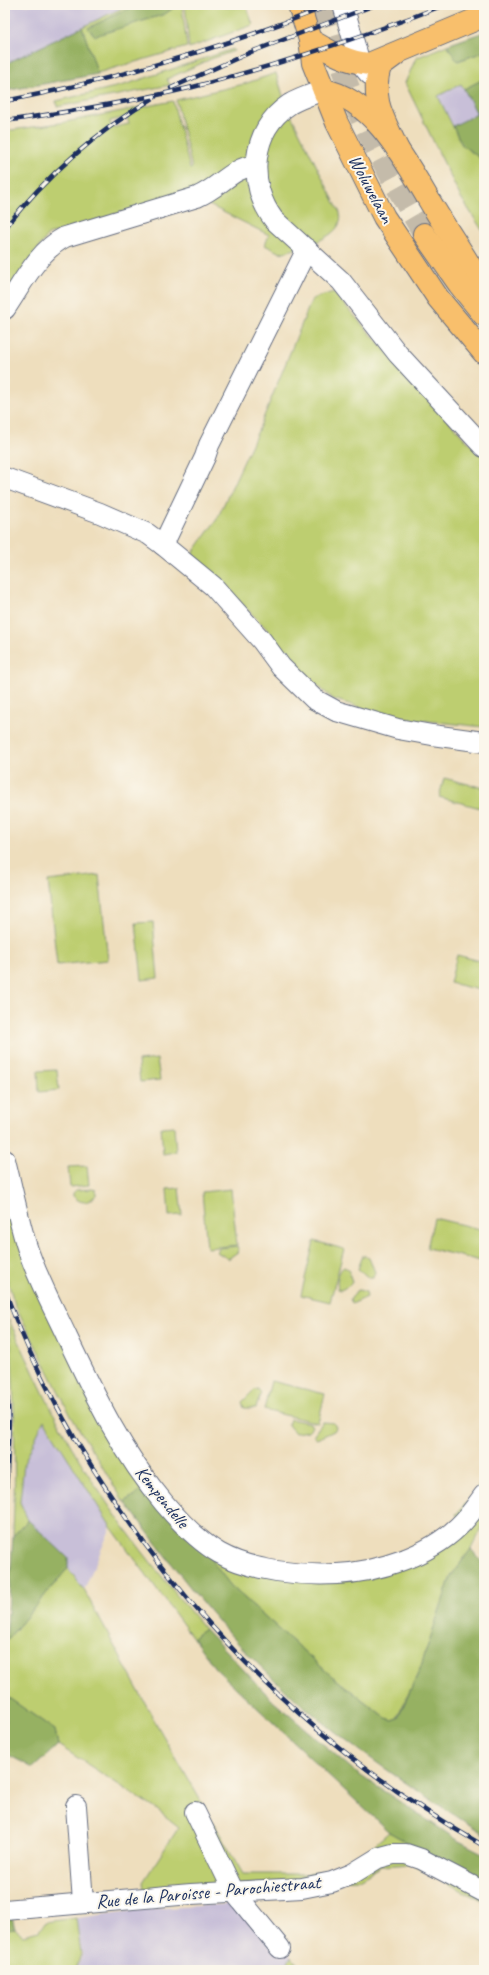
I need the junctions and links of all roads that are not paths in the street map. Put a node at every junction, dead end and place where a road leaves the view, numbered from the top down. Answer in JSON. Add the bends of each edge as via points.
{"nodes":[{"id":1,"x":343,"y":5,"type":"edge"},
{"id":2,"x":484,"y":16,"type":"edge"},
{"id":3,"x":306,"y":18,"type":"edge"},
{"id":4,"x":398,"y":53,"type":"junction"},
{"id":5,"x":360,"y":63,"type":"junction"},
{"id":6,"x":376,"y":82,"type":"junction"},
{"id":7,"x":324,"y":90,"type":"junction"},
{"id":8,"x":398,"y":150,"type":"junction"},
{"id":9,"x":256,"y":165,"type":"junction"},
{"id":10,"x":424,"y":234,"type":"tunnel mouth"},
{"id":11,"x":307,"y":249,"type":"junction"},
{"id":12,"x":484,"y":284,"type":"edge"},
{"id":13,"x":5,"y":309,"type":"edge"},
{"id":14,"x":484,"y":315,"type":"edge"},
{"id":15,"x":484,"y":353,"type":"edge"},
{"id":16,"x":484,"y":447,"type":"edge"},
{"id":17,"x":5,"y":478,"type":"edge"},
{"id":18,"x":163,"y":545,"type":"junction"},
{"id":19,"x":484,"y":742,"type":"edge"},
{"id":20,"x":5,"y":1160,"type":"edge"},
{"id":21,"x":484,"y":1495,"type":"edge"},
{"id":22,"x":76,"y":1806,"type":"dead end"},
{"id":23,"x":195,"y":1812,"type":"dead end"},
{"id":24,"x":234,"y":1892,"type":"junction"},
{"id":25,"x":484,"y":1892,"type":"edge"},
{"id":26,"x":83,"y":1902,"type":"junction"},
{"id":27,"x":5,"y":1910,"type":"edge"},
{"id":28,"x":280,"y":1948,"type":"dead end"}],
"edges":[{"from":1,"to":5,"type":"street"},
{"from":2,"to":4,"type":"main road"},
{"from":3,"to":5,"type":"main road","via":[[340,57]]},
{"from":3,"to":7,"type":"main road","name":"Woluwelaan","via":[[313,63]]},
{"from":4,"to":5,"type":"main road","via":[[369,64]]},
{"from":4,"to":6,"type":"main road","via":[[380,66]]},
{"from":5,"to":6,"type":"street"},
{"from":6,"to":8,"type":"main road","via":[[379,107]]},
{"from":7,"to":8,"type":"main road","via":[[361,107]]},
{"from":7,"to":9,"type":"street","via":[[290,105],[275,119],[261,142]]},
{"from":7,"to":15,"type":"main road","name":"Woluwelaan","via":[[337,124],[384,217],[438,298]]},
{"from":8,"to":12,"type":"main road"},
{"from":9,"to":11,"type":"street","via":[[257,185],[266,210]]},
{"from":9,"to":13,"type":"street","via":[[239,168],[215,188],[197,197],[57,241],[44,253]]},
{"from":10,"to":14,"type":"main road"},
{"from":11,"to":16,"type":"street","via":[[341,281],[398,354]]},
{"from":11,"to":18,"type":"street","via":[[209,445]]},
{"from":17,"to":18,"type":"street","via":[[132,526]]},
{"from":18,"to":19,"type":"street","via":[[213,586],[262,641],[281,667],[314,699],[336,711],[398,729]]},
{"from":20,"to":21,"type":"street","name":"Kempendelle","via":[[27,1245],[40,1281],[110,1426],[143,1478],[181,1524],[200,1541],[235,1560],[279,1571],[312,1575],[362,1571],[397,1562],[430,1546],[458,1528]]},
{"from":22,"to":26,"type":"street","name":"Rue de la Paroisse - Parochiestraat"},
{"from":23,"to":24,"type":"street"},
{"from":24,"to":25,"type":"street","name":"Rue de la Paroisse - Parochiestraat","via":[[302,1888],[332,1882],[352,1874],[378,1858],[406,1854],[421,1859]]},
{"from":24,"to":26,"type":"street","name":"Rue de la Paroisse - Parochiestraat"},
{"from":24,"to":28,"type":"street"},
{"from":26,"to":27,"type":"street","name":"Rue de la Paroisse - Parochiestraat"}]}
